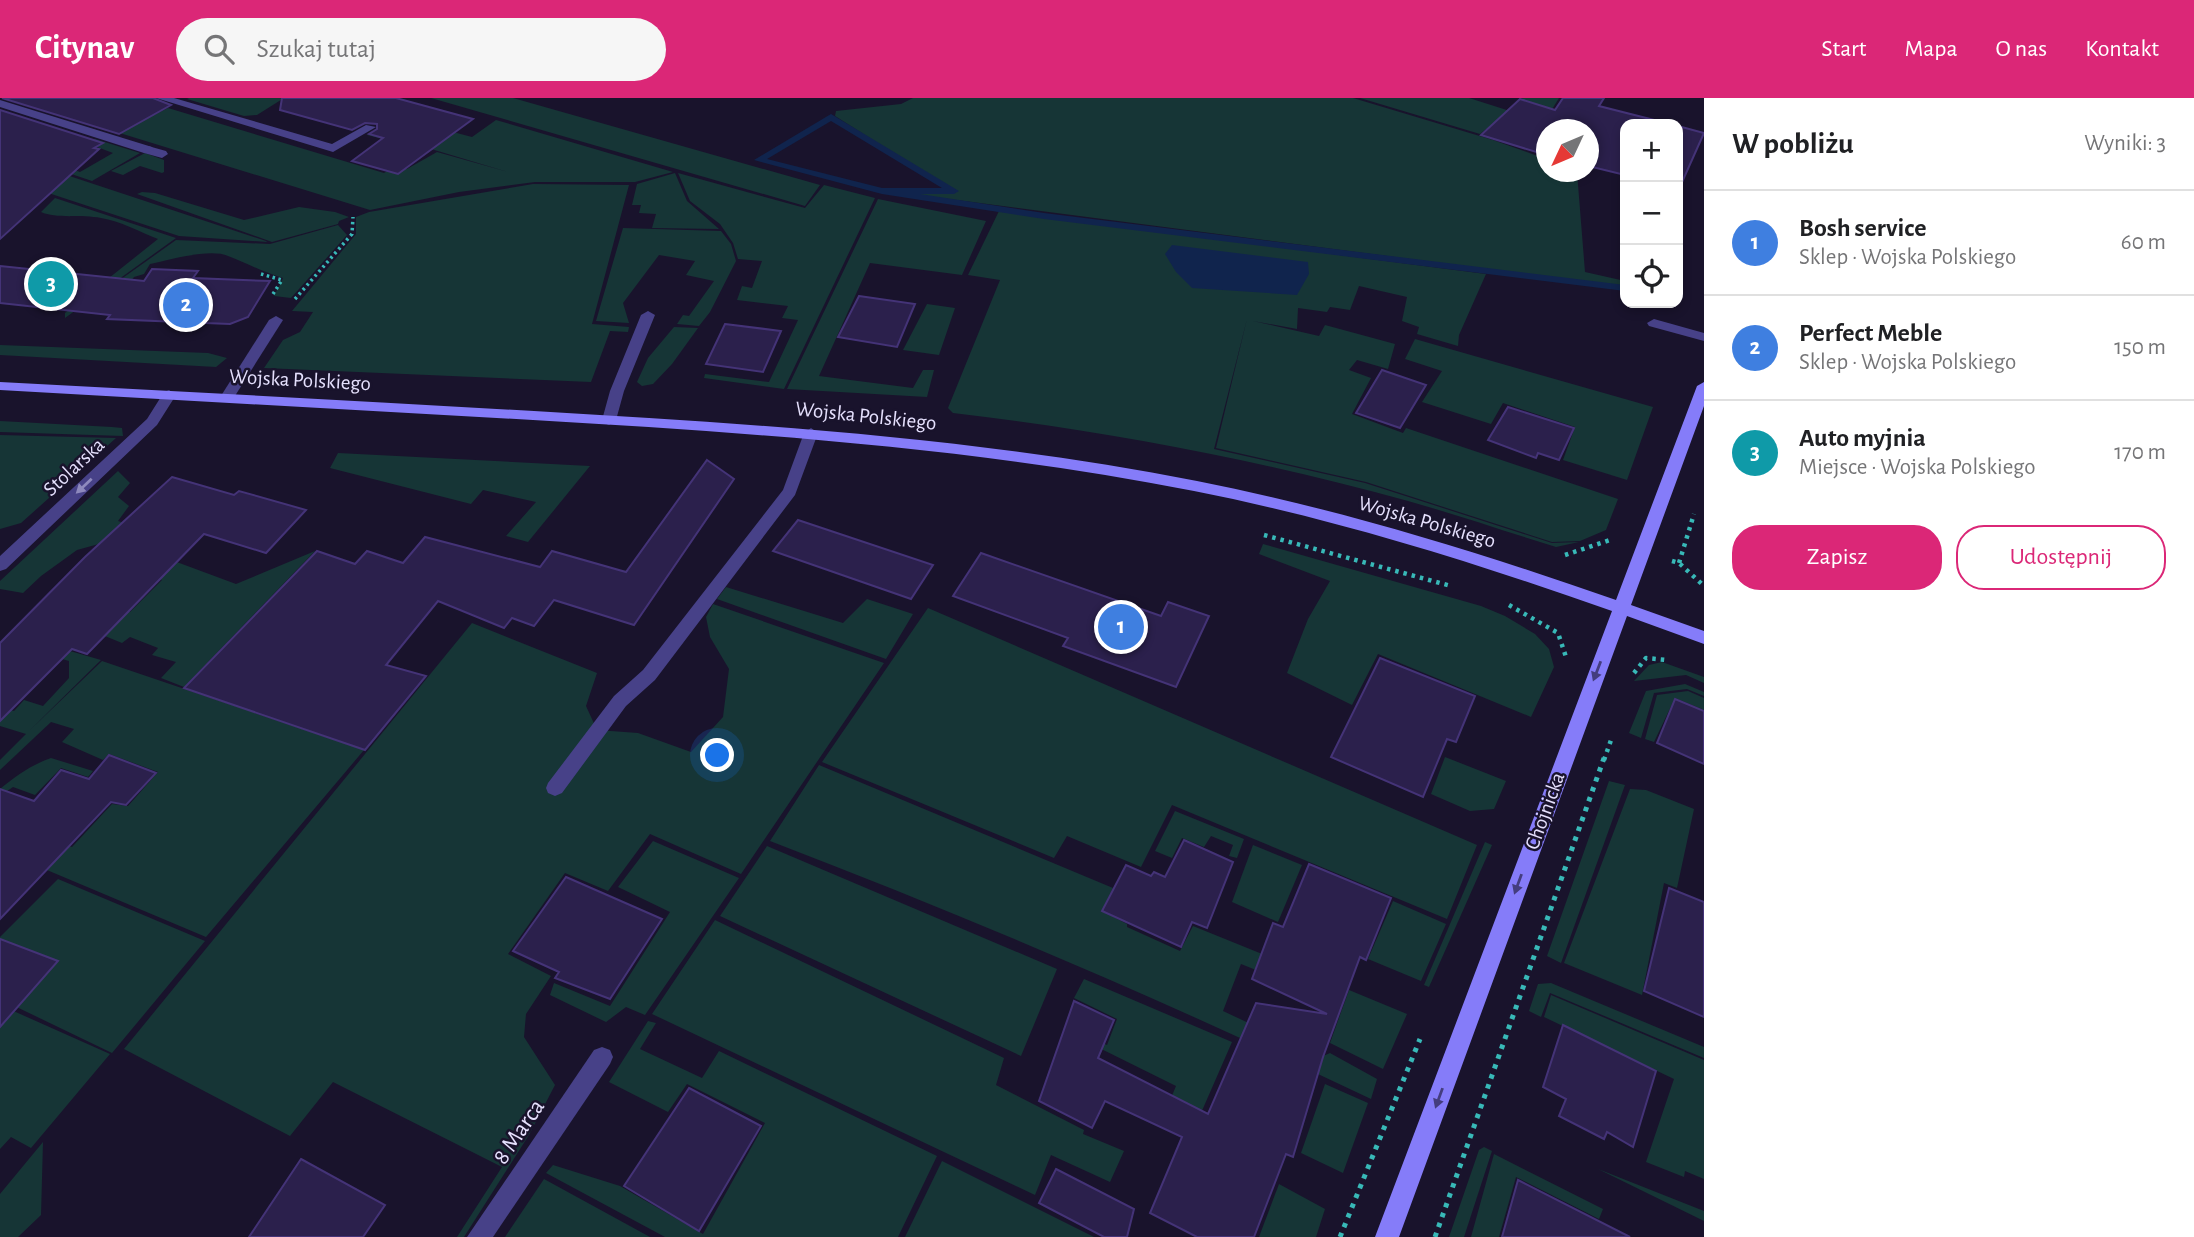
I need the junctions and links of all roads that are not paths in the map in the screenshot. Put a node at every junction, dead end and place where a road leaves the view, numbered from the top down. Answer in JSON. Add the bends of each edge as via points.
{"nodes":[{"id":1,"x":162,"y":98,"type":"edge"},
{"id":2,"x":0,"y":103,"type":"edge"},
{"id":3,"x":370,"y":127,"type":"dead end"},
{"id":4,"x":162,"y":154,"type":"dead end"},
{"id":5,"x":648,"y":315,"type":"dead end"},
{"id":6,"x":276,"y":320,"type":"road end"},
{"id":7,"x":1654,"y":323,"type":"dead end"},
{"id":8,"x":1704,"y":337,"type":"edge"},
{"id":9,"x":1704,"y":386,"type":"edge"},
{"id":10,"x":0,"y":387,"type":"edge"},
{"id":11,"x":169,"y":395,"type":"junction"},
{"id":12,"x":226,"y":399,"type":"junction"},
{"id":13,"x":609,"y":420,"type":"junction"},
{"id":14,"x":811,"y":433,"type":"junction"},
{"id":15,"x":0,"y":565,"type":"edge"},
{"id":16,"x":1622,"y":607,"type":"junction"},
{"id":17,"x":1704,"y":638,"type":"edge"},
{"id":18,"x":555,"y":788,"type":"dead end"},
{"id":19,"x":602,"y":1057,"type":"dead end"},
{"id":20,"x":479,"y":1237,"type":"edge"},
{"id":21,"x":1387,"y":1237,"type":"edge"}],
"edges":[{"from":1,"to":3,"type":"street","via":[[333,148]]},
{"from":2,"to":4,"type":"street"},
{"from":5,"to":13,"type":"street"},
{"from":6,"to":12,"type":"street"},
{"from":7,"to":8,"type":"street"},
{"from":9,"to":16,"type":"street","name":"Chojnicka"},
{"from":10,"to":11,"type":"street","name":"Wojska Polskiego"},
{"from":11,"to":12,"type":"street","name":"Wojska Polskiego"},
{"from":11,"to":15,"type":"street","name":"Stolarska","one_way":true,"via":[[152,422]]},
{"from":12,"to":13,"type":"street","name":"Wojska Polskiego"},
{"from":13,"to":14,"type":"street","name":"Wojska Polskiego"},
{"from":14,"to":16,"type":"street","name":"Wojska Polskiego","via":[[978,450],[1253,498],[1481,561]]},
{"from":14,"to":18,"type":"street","via":[[790,491],[649,676],[620,701]]},
{"from":16,"to":17,"type":"street","name":"Wojska Polskiego"},
{"from":16,"to":21,"type":"street","name":"Chojnicka","one_way":true},
{"from":19,"to":20,"type":"street","name":"8 Marca"}]}
